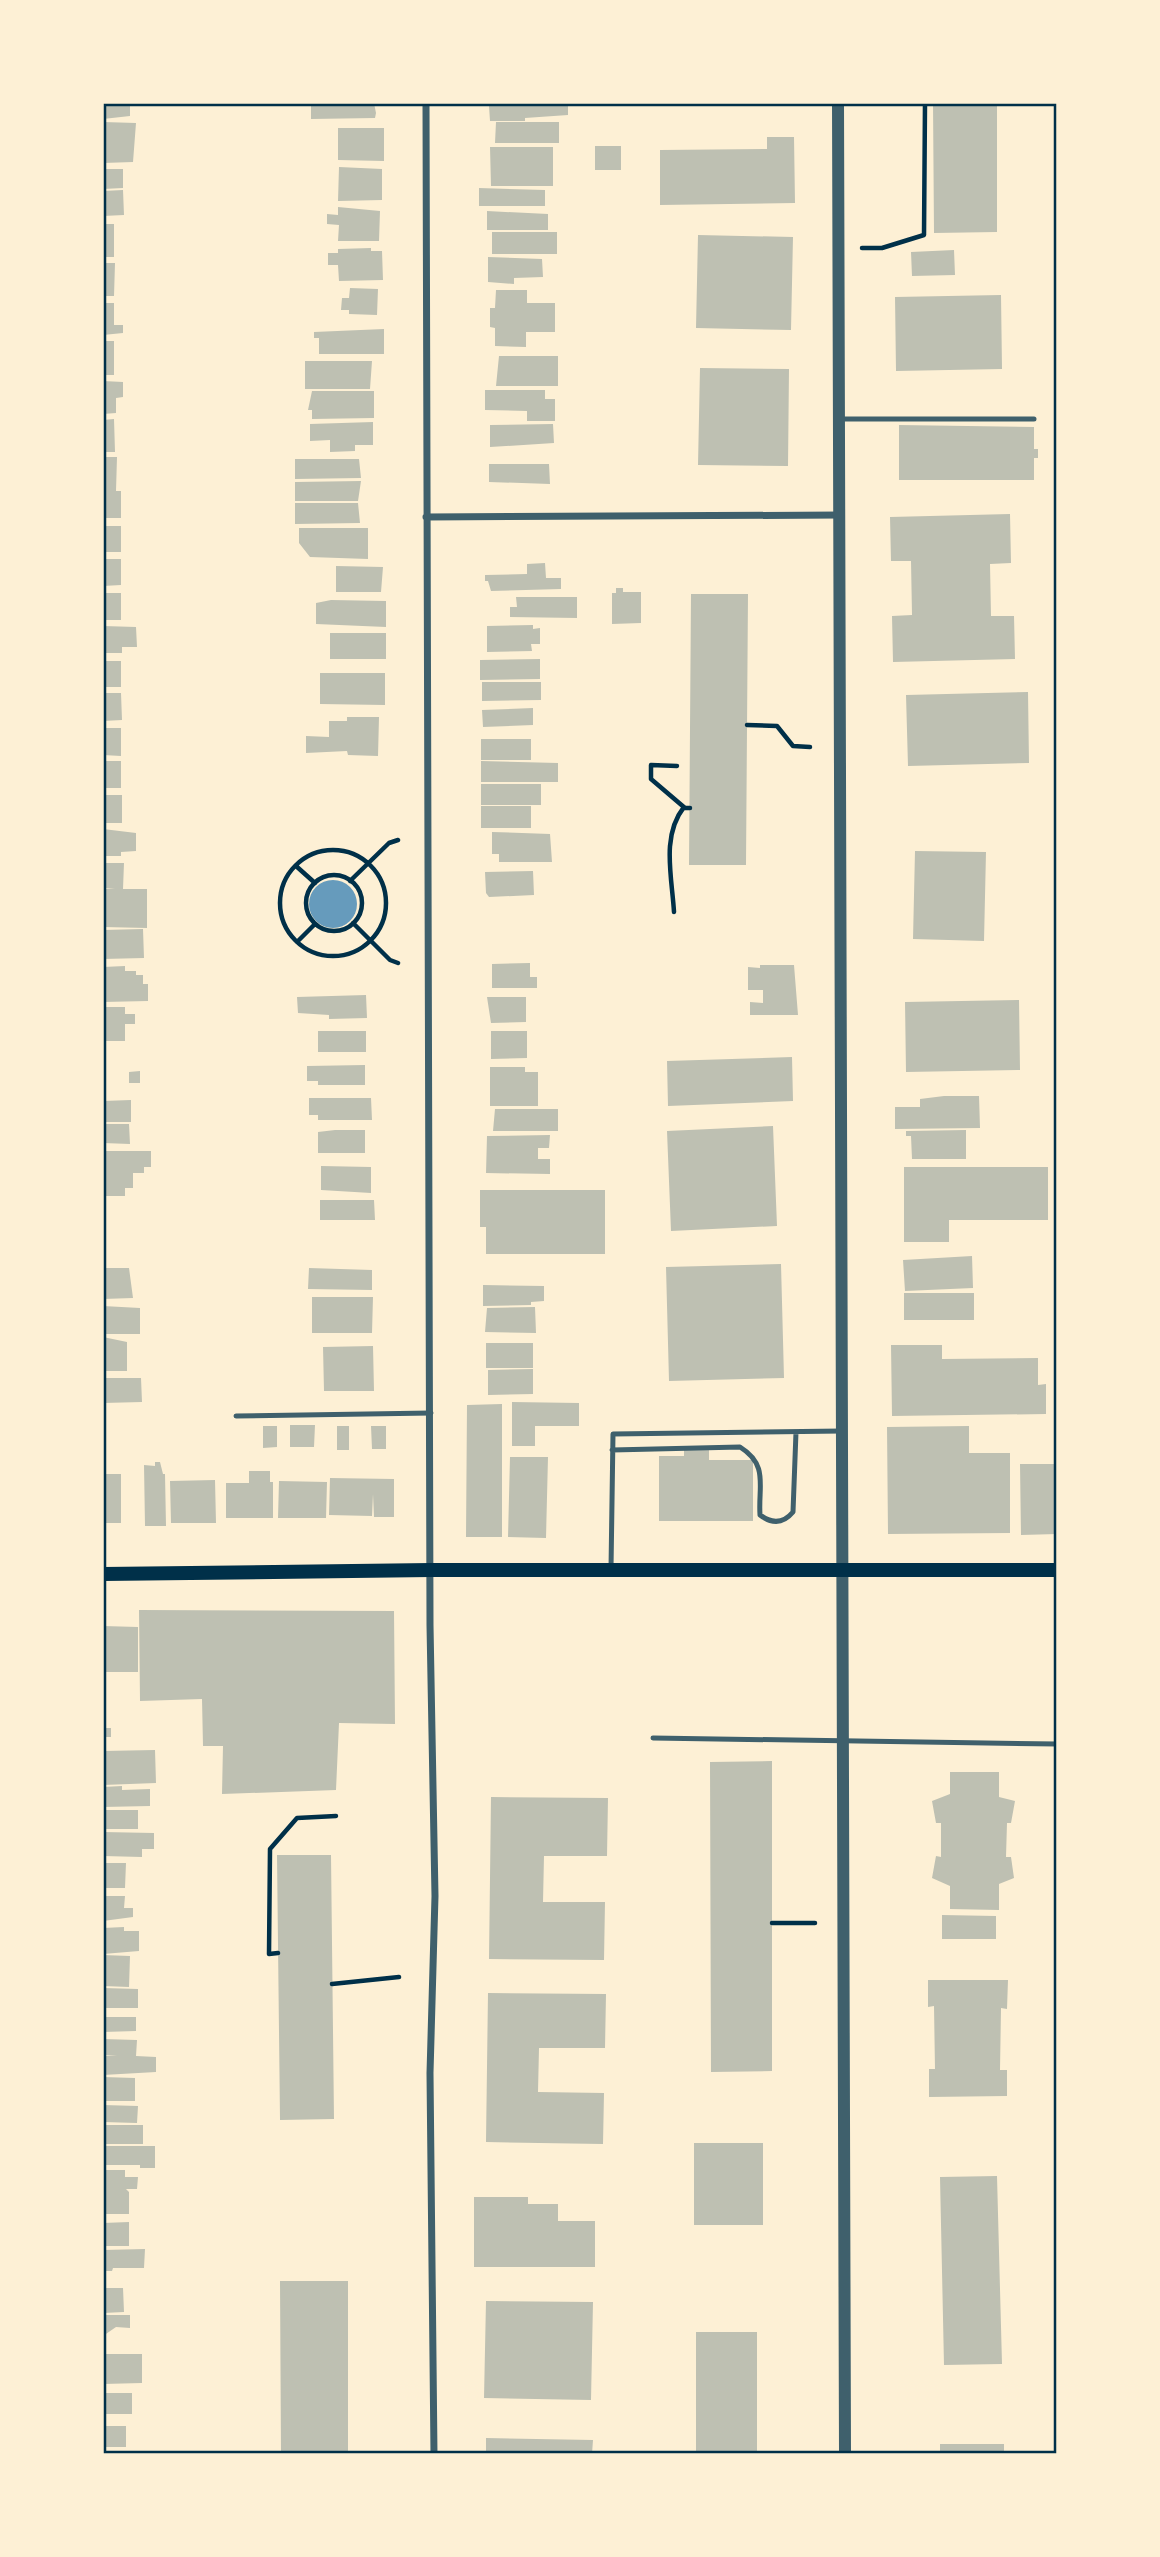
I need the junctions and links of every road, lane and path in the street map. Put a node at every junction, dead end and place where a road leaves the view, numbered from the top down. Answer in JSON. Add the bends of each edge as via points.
{"nodes":[{"id":1,"x":426,"y":103,"type":"edge"},
{"id":2,"x":838,"y":103,"type":"edge"},
{"id":3,"x":925,"y":103,"type":"edge"},
{"id":4,"x":862,"y":248,"type":"dead end"},
{"id":5,"x":841,"y":419,"type":"junction"},
{"id":6,"x":1034,"y":419,"type":"dead end"},
{"id":7,"x":842,"y":515,"type":"junction"},
{"id":8,"x":426,"y":517,"type":"junction"},
{"id":9,"x":747,"y":725,"type":"dead end"},
{"id":10,"x":810,"y":747,"type":"dead end"},
{"id":11,"x":677,"y":766,"type":"dead end"},
{"id":12,"x":398,"y":840,"type":"dead end"},
{"id":13,"x":368,"y":864,"type":"junction"},
{"id":14,"x":296,"y":866,"type":"junction"},
{"id":15,"x":350,"y":880,"type":"junction"},
{"id":16,"x":314,"y":883,"type":"junction"},
{"id":17,"x":674,"y":912,"type":"dead end"},
{"id":18,"x":353,"y":923,"type":"junction"},
{"id":19,"x":316,"y":924,"type":"junction"},
{"id":20,"x":370,"y":940,"type":"junction"},
{"id":21,"x":297,"y":942,"type":"junction"},
{"id":22,"x":398,"y":962,"type":"dead end"},
{"id":23,"x":431,"y":1413,"type":"junction"},
{"id":24,"x":236,"y":1416,"type":"dead end"},
{"id":25,"x":842,"y":1431,"type":"junction"},
{"id":26,"x":796,"y":1432,"type":"junction"},
{"id":27,"x":612,"y":1450,"type":"junction"},
{"id":28,"x":431,"y":1570,"type":"junction"},
{"id":29,"x":611,"y":1570,"type":"junction"},
{"id":30,"x":843,"y":1570,"type":"junction"},
{"id":31,"x":1057,"y":1570,"type":"edge"},
{"id":32,"x":103,"y":1574,"type":"edge"},
{"id":33,"x":653,"y":1738,"type":"dead end"},
{"id":34,"x":845,"y":1741,"type":"junction"},
{"id":35,"x":1057,"y":1744,"type":"edge"},
{"id":36,"x":336,"y":1816,"type":"dead end"},
{"id":37,"x":772,"y":1923,"type":"dead end"},
{"id":38,"x":815,"y":1923,"type":"dead end"},
{"id":39,"x":278,"y":1953,"type":"dead end"},
{"id":40,"x":399,"y":1977,"type":"dead end"},
{"id":41,"x":332,"y":1984,"type":"dead end"},
{"id":42,"x":434,"y":2454,"type":"edge"},
{"id":43,"x":845,"y":2454,"type":"edge"}],
"edges":[{"from":1,"to":8,"type":"street"},
{"from":2,"to":5,"type":"street"},
{"from":3,"to":4,"type":"path","via":[[924,235],[882,248]]},
{"from":5,"to":6,"type":"lane"},
{"from":5,"to":7,"type":"street"},
{"from":7,"to":8,"type":"street"},
{"from":7,"to":25,"type":"street"},
{"from":8,"to":23,"type":"street"},
{"from":9,"to":10,"type":"path","via":[[778,726],[793,746]]},
{"from":11,"to":17,"type":"path","via":[[651,765],[651,779],[687,807],[673,821],[670,834]]},
{"from":12,"to":13,"type":"path"},
{"from":13,"to":14,"type":"path","via":[[349,853],[332,851],[314,854]]},
{"from":13,"to":15,"type":"path"},
{"from":13,"to":20,"type":"path","via":[[380,881],[385,904],[380,927]]},
{"from":14,"to":16,"type":"path"},
{"from":14,"to":21,"type":"path","via":[[280,900],[284,923]]},
{"from":15,"to":16,"type":"path","via":[[331,875]]},
{"from":15,"to":18,"type":"path","via":[[361,903]]},
{"from":16,"to":19,"type":"path","via":[[306,904]]},
{"from":18,"to":19,"type":"path","via":[[336,931]]},
{"from":18,"to":20,"type":"path"},
{"from":19,"to":21,"type":"path"},
{"from":20,"to":21,"type":"path","via":[[352,952],[331,956]]},
{"from":20,"to":22,"type":"path"},
{"from":23,"to":24,"type":"lane"},
{"from":23,"to":28,"type":"street"},
{"from":25,"to":26,"type":"lane"},
{"from":25,"to":30,"type":"street"},
{"from":26,"to":27,"type":"lane","via":[[613,1434]]},
{"from":26,"to":27,"type":"lane","via":[[793,1512],[778,1522],[760,1515],[760,1465],[740,1447]]},
{"from":27,"to":29,"type":"lane"},
{"from":28,"to":29,"type":"main road"},
{"from":28,"to":32,"type":"main road"},
{"from":28,"to":42,"type":"street"},
{"from":29,"to":30,"type":"main road"},
{"from":30,"to":31,"type":"main road"},
{"from":30,"to":34,"type":"street"},
{"from":33,"to":34,"type":"lane"},
{"from":34,"to":35,"type":"lane"},
{"from":34,"to":43,"type":"street"},
{"from":36,"to":39,"type":"path","via":[[297,1818],[270,1849],[269,1954]]},
{"from":37,"to":38,"type":"path"},
{"from":40,"to":41,"type":"path"}]}
